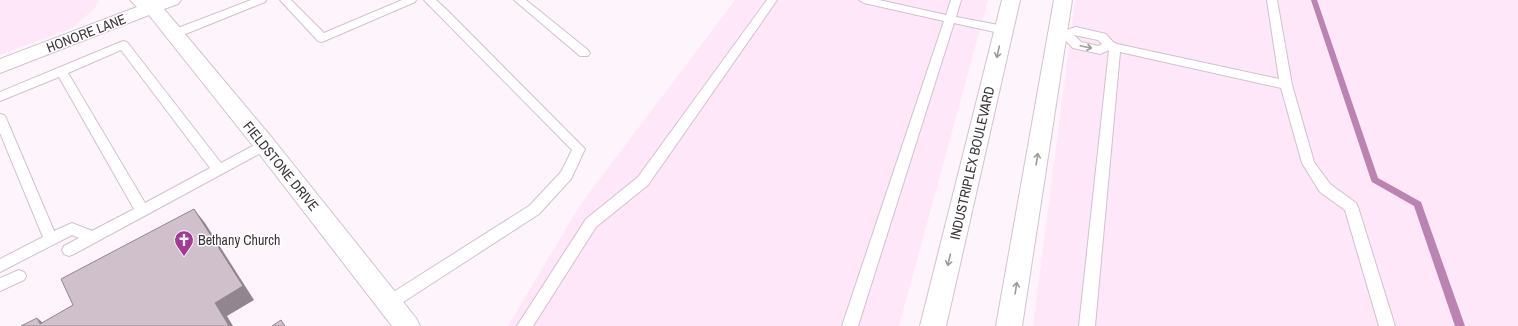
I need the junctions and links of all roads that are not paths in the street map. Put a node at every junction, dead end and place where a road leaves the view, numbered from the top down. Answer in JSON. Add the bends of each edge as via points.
{"nodes":[{"id":1,"x":262,"y":0,"type":"edge"},
{"id":2,"x":285,"y":0,"type":"edge"},
{"id":3,"x":411,"y":0,"type":"edge"},
{"id":4,"x":429,"y":0,"type":"edge"},
{"id":5,"x":519,"y":0,"type":"edge"},
{"id":6,"x":772,"y":0,"type":"edge"},
{"id":7,"x":864,"y":0,"type":"edge"},
{"id":8,"x":956,"y":0,"type":"edge"},
{"id":9,"x":1011,"y":0,"type":"edge"},
{"id":10,"x":1064,"y":0,"type":"edge"},
{"id":11,"x":1272,"y":0,"type":"edge"},
{"id":12,"x":155,"y":3,"type":"edge"},
{"id":13,"x":950,"y":19,"type":"junction"},
{"id":14,"x":1004,"y":30,"type":"junction"},
{"id":15,"x":1062,"y":33,"type":"junction"},
{"id":16,"x":174,"y":34,"type":"junction"},
{"id":17,"x":1112,"y":46,"type":"junction"},
{"id":18,"x":584,"y":52,"type":"dead end"},
{"id":19,"x":0,"y":66,"type":"edge"},
{"id":20,"x":62,"y":72,"type":"junction"},
{"id":21,"x":1286,"y":85,"type":"junction"},
{"id":22,"x":0,"y":97,"type":"edge"},
{"id":23,"x":0,"y":118,"type":"edge"},
{"id":24,"x":265,"y":145,"type":"junction"},
{"id":25,"x":218,"y":170,"type":"junction"},
{"id":26,"x":142,"y":210,"type":"junction"},
{"id":27,"x":93,"y":238,"type":"junction"},
{"id":28,"x":51,"y":240,"type":"junction"},
{"id":29,"x":69,"y":250,"type":"dead end"},
{"id":30,"x":0,"y":266,"type":"edge"},
{"id":31,"x":19,"y":276,"type":"dead end"},
{"id":32,"x":0,"y":285,"type":"edge"},
{"id":33,"x":390,"y":303,"type":"junction"},
{"id":34,"x":407,"y":326,"type":"edge"},
{"id":35,"x":525,"y":326,"type":"edge"},
{"id":36,"x":850,"y":326,"type":"edge"},
{"id":37,"x":933,"y":326,"type":"edge"},
{"id":38,"x":1009,"y":326,"type":"edge"},
{"id":39,"x":1087,"y":326,"type":"edge"},
{"id":40,"x":1387,"y":326,"type":"edge"}],
"edges":[{"from":1,"to":16,"type":"lane"},
{"from":2,"to":3,"type":"lane","via":[[322,38]]},
{"from":4,"to":33,"type":"lane","via":[[579,149],[566,175],[534,210]]},
{"from":5,"to":18,"type":"lane"},
{"from":6,"to":35,"type":"lane","via":[[642,180],[591,223]]},
{"from":7,"to":13,"type":"lane"},
{"from":8,"to":13,"type":"lane"},
{"from":9,"to":14,"type":"street","name":"INDUSTRIPLEX BOULEVARD"},
{"from":10,"to":15,"type":"street"},
{"from":11,"to":21,"type":"lane"},
{"from":12,"to":16,"type":"street","name":"FIELDSTONE DRIVE"},
{"from":12,"to":19,"type":"street","name":"HONORE LANE"},
{"from":13,"to":14,"type":"lane"},
{"from":13,"to":36,"type":"lane"},
{"from":14,"to":37,"type":"street","name":"INDUSTRIPLEX BOULEVARD","one_way":true},
{"from":15,"to":17,"type":"lane","via":[[1077,45],[1100,50]]},
{"from":38,"to":15,"type":"street","one_way":true},
{"from":16,"to":24,"type":"street","name":"FIELDSTONE DRIVE"},
{"from":17,"to":21,"type":"lane"},
{"from":17,"to":39,"type":"lane"},
{"from":20,"to":22,"type":"lane"},
{"from":20,"to":25,"type":"lane","via":[[123,45]]},
{"from":20,"to":26,"type":"lane"},
{"from":21,"to":40,"type":"lane","via":[[1308,163],[1325,188],[1351,207]]},
{"from":23,"to":28,"type":"lane"},
{"from":24,"to":25,"type":"lane"},
{"from":24,"to":33,"type":"street","name":"FIELDSTONE DRIVE"},
{"from":25,"to":26,"type":"lane"},
{"from":26,"to":27,"type":"lane"},
{"from":27,"to":28,"type":"lane","via":[[72,229]]},
{"from":27,"to":29,"type":"lane"},
{"from":28,"to":30,"type":"lane"},
{"from":31,"to":32,"type":"lane"},
{"from":33,"to":34,"type":"street","name":"FIELDSTONE DRIVE"}]}
